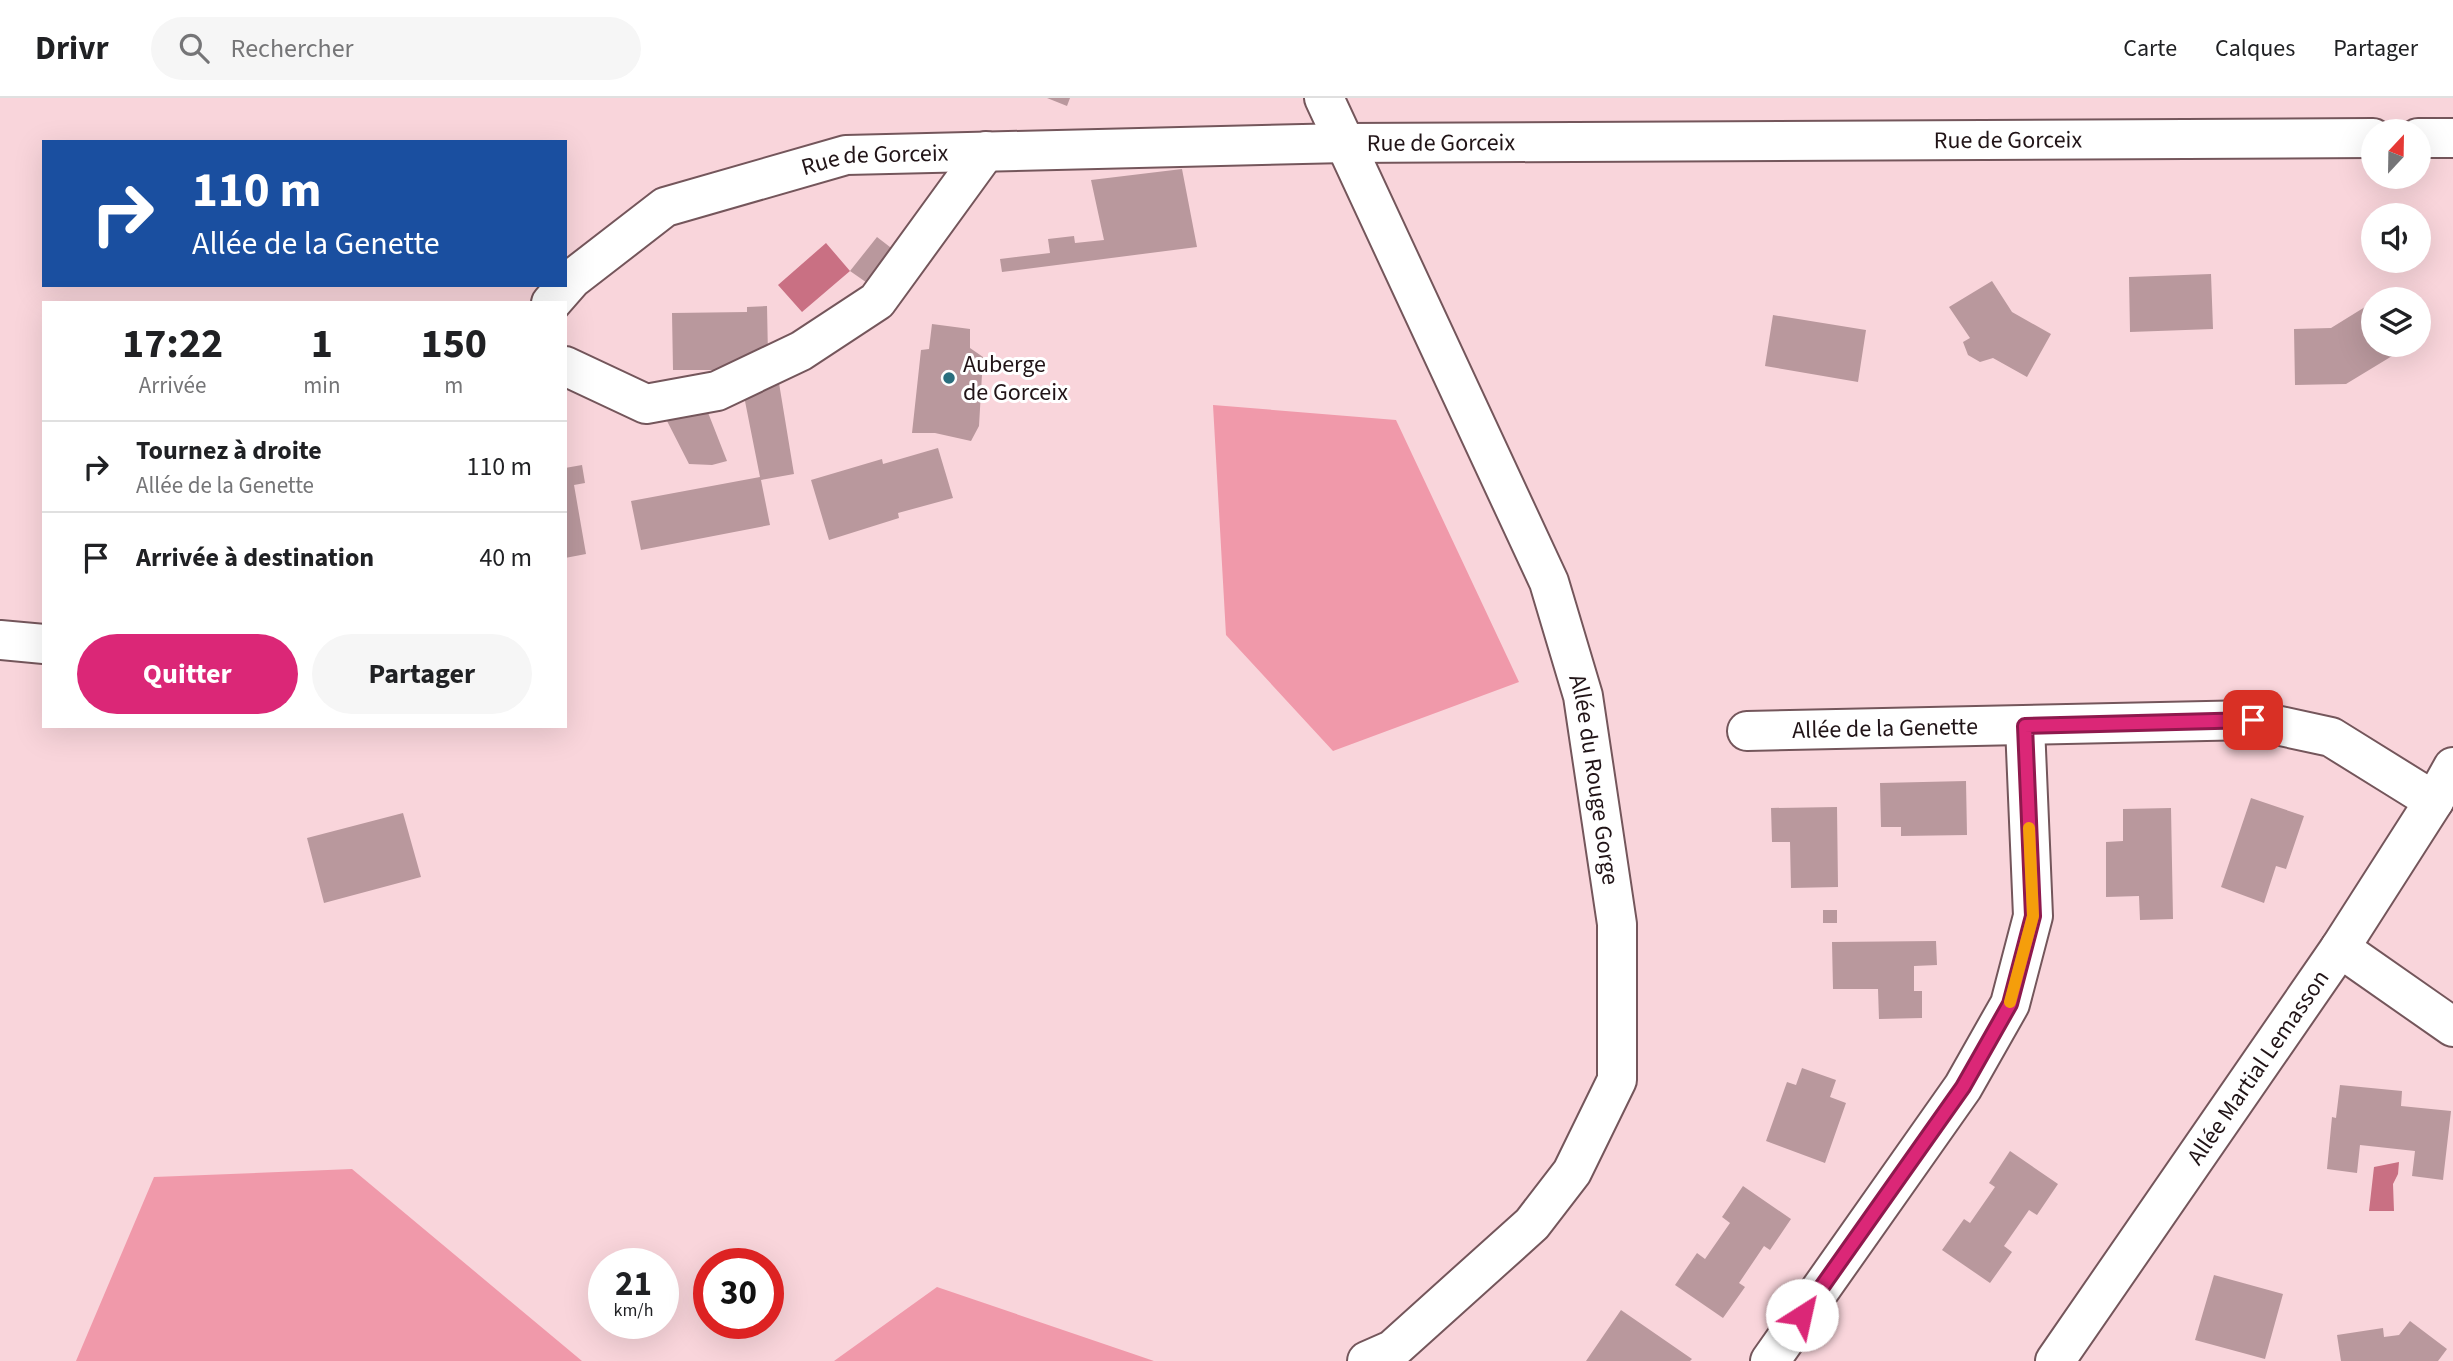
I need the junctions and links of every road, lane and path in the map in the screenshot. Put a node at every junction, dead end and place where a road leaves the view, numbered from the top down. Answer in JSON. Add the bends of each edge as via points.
{"nodes":[{"id":1,"x":1324,"y":98,"type":"edge"},
{"id":2,"x":2361,"y":138,"type":"edge"},
{"id":3,"x":2431,"y":138,"type":"edge"},
{"id":4,"x":2453,"y":138,"type":"edge"},
{"id":5,"x":1346,"y":143,"type":"junction"},
{"id":6,"x":985,"y":151,"type":"junction"},
{"id":7,"x":567,"y":285,"type":"edge"},
{"id":8,"x":565,"y":287,"type":"edge"},
{"id":9,"x":553,"y":301,"type":"edge"},
{"id":10,"x":567,"y":367,"type":"edge"},
{"id":11,"x":0,"y":640,"type":"edge"},
{"id":12,"x":42,"y":644,"type":"edge"},
{"id":13,"x":2025,"y":726,"type":"junction"},
{"id":14,"x":1746,"y":731,"type":"dead end"},
{"id":15,"x":2453,"y":767,"type":"edge"},
{"id":16,"x":2434,"y":801,"type":"junction"},
{"id":17,"x":2340,"y":948,"type":"junction"},
{"id":18,"x":2453,"y":1027,"type":"edge"},
{"id":19,"x":1367,"y":1361,"type":"edge"},
{"id":20,"x":1770,"y":1361,"type":"edge"},
{"id":21,"x":2055,"y":1361,"type":"edge"}],
"edges":[{"from":1,"to":5,"type":"street","name":"Allée du Rouge Gorge"},
{"from":2,"to":5,"type":"street","name":"Rue de Gorceix"},
{"from":3,"to":4,"type":"street"},
{"from":5,"to":6,"type":"street","name":"Rue de Gorceix"},
{"from":5,"to":19,"type":"street","name":"Allée du Rouge Gorge","via":[[1549,582],[1583,696],[1617,924],[1617,1080],[1572,1172],[1532,1224],[1392,1350]]},
{"from":6,"to":7,"type":"street","name":"Rue de Gorceix","via":[[846,155],[665,207]]},
{"from":6,"to":10,"type":"street","via":[[877,301],[802,351],[717,391],[646,404]]},
{"from":8,"to":9,"type":"street","name":"Rue de Gorceix"},
{"from":11,"to":12,"type":"street"},
{"from":13,"to":14,"type":"street","name":"Allée de la Genette"},
{"from":13,"to":16,"type":"street","name":"Allée de la Genette","via":[[2253,720],[2331,737]]},
{"from":13,"to":20,"type":"street","via":[[2033,916],[2010,1004],[1963,1087]]},
{"from":15,"to":16,"type":"street","name":"Allée Martial Lemasson"},
{"from":16,"to":17,"type":"street","name":"Allée Martial Lemasson"},
{"from":17,"to":18,"type":"street"},
{"from":17,"to":21,"type":"street","name":"Allée Martial Lemasson"}]}
